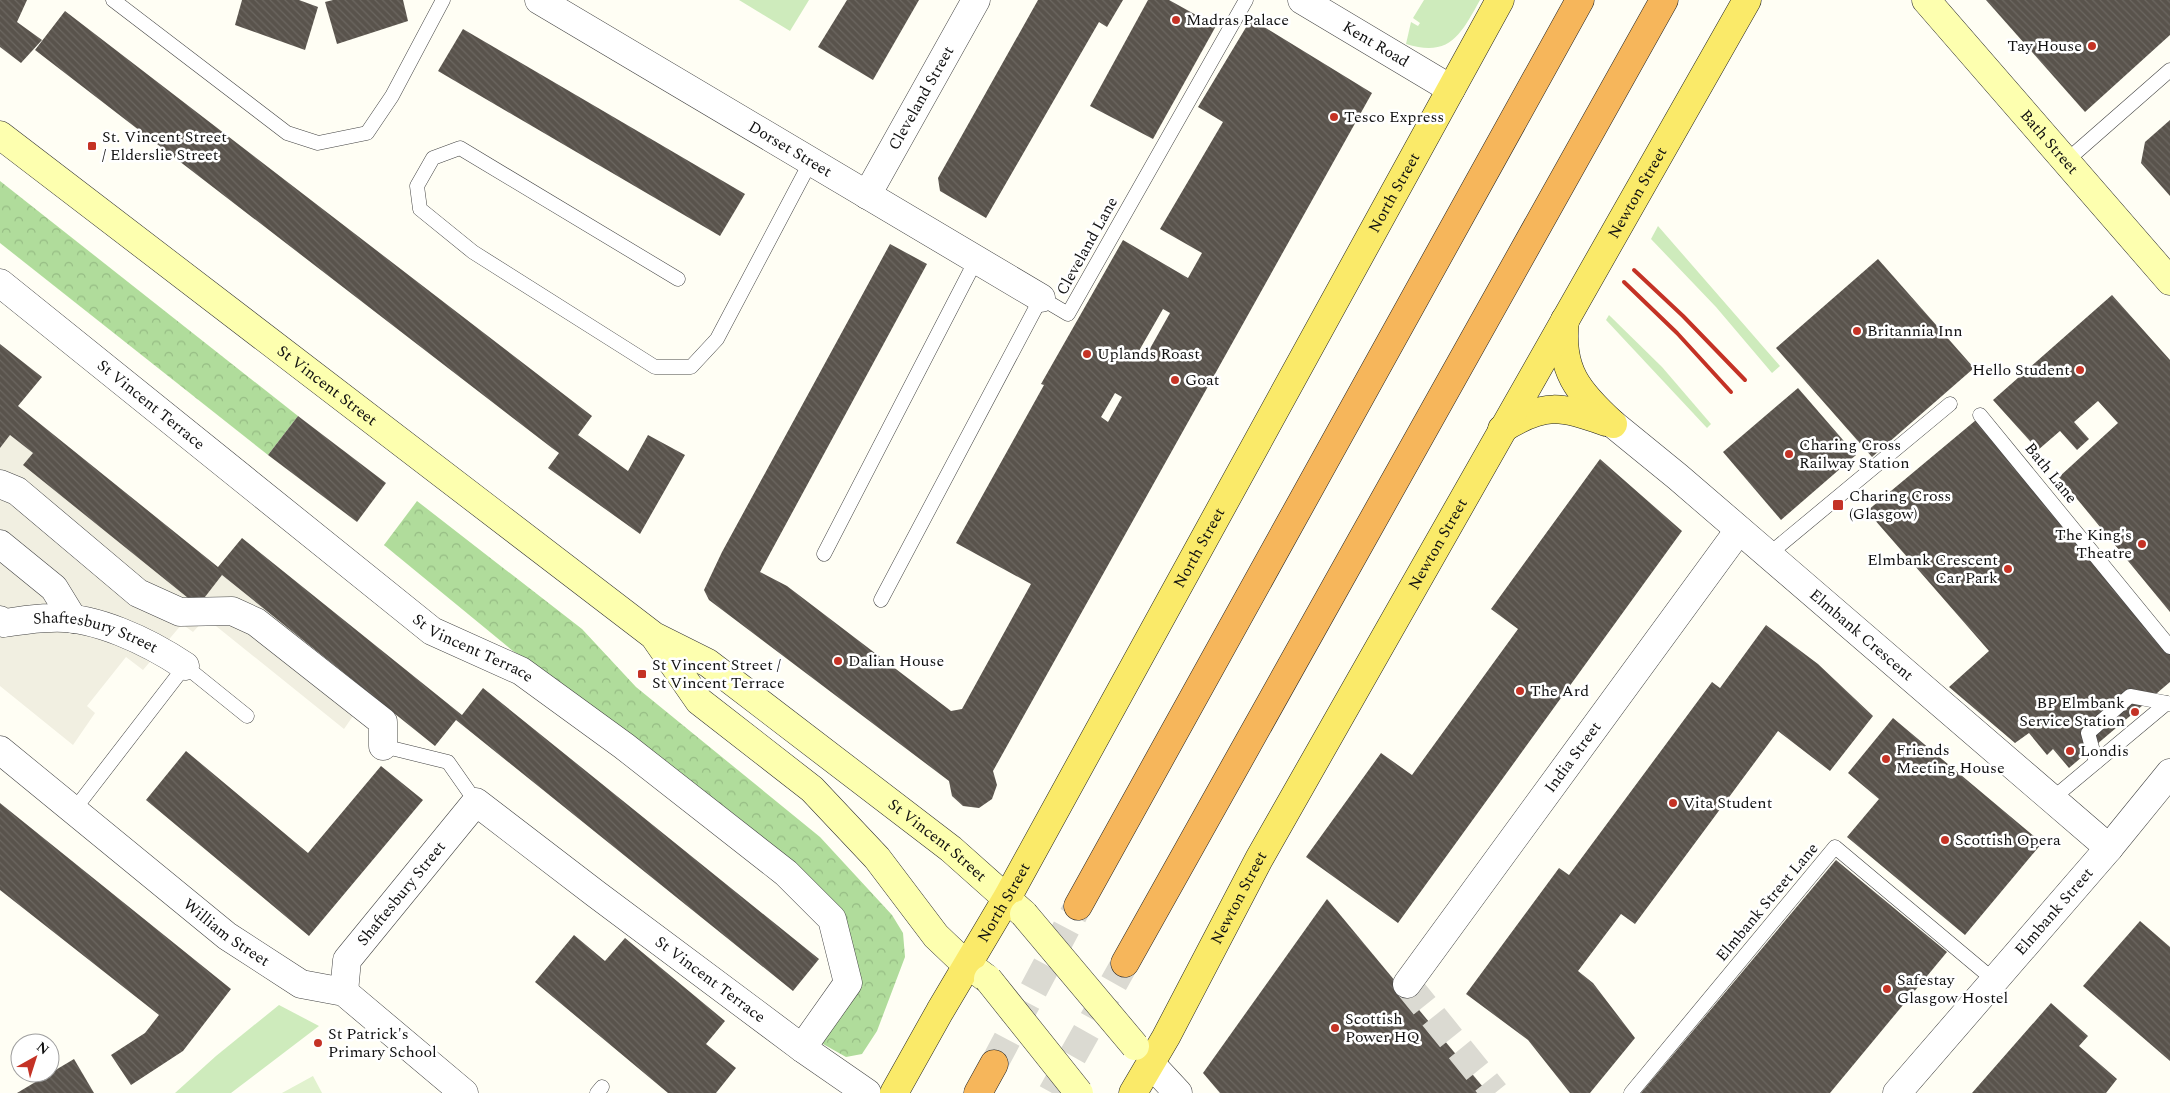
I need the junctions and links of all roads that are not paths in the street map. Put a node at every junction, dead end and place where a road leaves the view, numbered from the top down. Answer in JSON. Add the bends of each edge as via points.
{"nodes":[{"id":1,"x":113,"y":0,"type":"edge"},
{"id":2,"x":443,"y":0,"type":"edge"},
{"id":3,"x":539,"y":0,"type":"edge"},
{"id":4,"x":976,"y":0,"type":"edge"},
{"id":5,"x":1246,"y":0,"type":"edge"},
{"id":6,"x":1302,"y":0,"type":"edge"},
{"id":7,"x":1500,"y":0,"type":"edge"},
{"id":8,"x":1580,"y":0,"type":"edge"},
{"id":9,"x":1664,"y":0,"type":"edge"},
{"id":10,"x":1747,"y":0,"type":"edge"},
{"id":11,"x":1926,"y":1,"type":"edge"},
{"id":12,"x":2170,"y":70,"type":"edge"},
{"id":13,"x":1451,"y":89,"type":"junction"},
{"id":14,"x":0,"y":135,"type":"edge"},
{"id":15,"x":811,"y":161,"type":"junction"},
{"id":16,"x":2066,"y":162,"type":"junction"},
{"id":17,"x":867,"y":195,"type":"junction"},
{"id":18,"x":976,"y":260,"type":"junction"},
{"id":19,"x":678,"y":279,"type":"dead end"},
{"id":20,"x":2170,"y":281,"type":"edge"},
{"id":21,"x":0,"y":283,"type":"edge"},
{"id":22,"x":1041,"y":298,"type":"junction"},
{"id":23,"x":1566,"y":316,"type":"junction"},
{"id":24,"x":1950,"y":404,"type":"dead end"},
{"id":25,"x":1980,"y":415,"type":"dead end"},
{"id":26,"x":1612,"y":424,"type":"junction"},
{"id":27,"x":1502,"y":429,"type":"junction"},
{"id":28,"x":0,"y":484,"type":"edge"},
{"id":29,"x":1740,"y":530,"type":"junction"},
{"id":30,"x":0,"y":544,"type":"edge"},
{"id":31,"x":824,"y":554,"type":"dead end"},
{"id":32,"x":1768,"y":555,"type":"junction"},
{"id":33,"x":880,"y":600,"type":"dead end"},
{"id":34,"x":73,"y":619,"type":"junction"},
{"id":35,"x":0,"y":620,"type":"edge"},
{"id":36,"x":654,"y":636,"type":"junction"},
{"id":37,"x":2170,"y":646,"type":"edge"},
{"id":38,"x":185,"y":666,"type":"junction"},
{"id":39,"x":2168,"y":704,"type":"edge"},
{"id":40,"x":247,"y":716,"type":"dead end"},
{"id":41,"x":383,"y":746,"type":"joint"},
{"id":42,"x":0,"y":750,"type":"edge"},
{"id":43,"x":2096,"y":762,"type":"junction"},
{"id":44,"x":2170,"y":773,"type":"edge"},
{"id":45,"x":2052,"y":799,"type":"junction"},
{"id":46,"x":476,"y":802,"type":"junction"},
{"id":47,"x":74,"y":810,"type":"junction"},
{"id":48,"x":2109,"y":848,"type":"junction"},
{"id":49,"x":1016,"y":906,"type":"junction"},
{"id":50,"x":1078,"y":906,"type":"tunnel mouth"},
{"id":51,"x":1125,"y":963,"type":"tunnel mouth"},
{"id":52,"x":978,"y":972,"type":"junction"},
{"id":53,"x":1995,"y":981,"type":"junction"},
{"id":54,"x":1407,"y":984,"type":"dead end"},
{"id":55,"x":344,"y":992,"type":"junction"},
{"id":56,"x":802,"y":1048,"type":"junction"},
{"id":57,"x":1143,"y":1055,"type":"junction"},
{"id":58,"x":994,"y":1064,"type":"tunnel mouth"},
{"id":59,"x":464,"y":1093,"type":"edge"},
{"id":60,"x":867,"y":1093,"type":"edge"},
{"id":61,"x":894,"y":1093,"type":"edge"},
{"id":62,"x":978,"y":1093,"type":"edge"},
{"id":63,"x":1079,"y":1093,"type":"edge"},
{"id":64,"x":1133,"y":1093,"type":"edge"},
{"id":65,"x":1178,"y":1093,"type":"edge"},
{"id":66,"x":1631,"y":1093,"type":"edge"},
{"id":67,"x":1897,"y":1093,"type":"edge"}],
"edges":[{"from":1,"to":2,"type":"lane","via":[[287,133],[318,143],[367,133],[392,96]]},
{"from":3,"to":15,"type":"street","name":"Dorset Street"},
{"from":4,"to":17,"type":"street","name":"Cleveland Street"},
{"from":5,"to":22,"type":"lane","name":"Cleveland Lane","via":[[1068,314]]},
{"from":6,"to":13,"type":"street","name":"Kent Road"},
{"from":7,"to":13,"type":"main road","name":"North Street"},
{"from":8,"to":50,"type":"highway"},
{"from":9,"to":51,"type":"highway"},
{"from":10,"to":23,"type":"main road","name":"Newton Street"},
{"from":11,"to":16,"type":"street","name":"Bath Street"},
{"from":12,"to":16,"type":"lane"},
{"from":13,"to":49,"type":"main road","name":"North Street"},
{"from":14,"to":36,"type":"street","name":"St Vincent Street"},
{"from":15,"to":17,"type":"street","name":"Dorset Street"},
{"from":15,"to":19,"type":"lane","via":[[717,339],[691,367],[655,367],[473,252],[420,209],[417,186],[433,158],[460,148]]},
{"from":16,"to":20,"type":"street","name":"Bath Street"},
{"from":17,"to":18,"type":"street","name":"Dorset Street"},
{"from":18,"to":22,"type":"street","name":"Dorset Street"},
{"from":18,"to":31,"type":"lane"},
{"from":21,"to":56,"type":"street","name":"St Vincent Terrace","via":[[432,631],[521,671],[624,746],[786,874],[832,919],[848,983]]},
{"from":22,"to":33,"type":"lane","name":"Cleveland Lane"},
{"from":23,"to":26,"type":"main road","via":[[1564,354],[1575,382]]},
{"from":23,"to":27,"type":"main road","name":"Newton Street"},
{"from":24,"to":32,"type":"lane"},
{"from":25,"to":37,"type":"lane","name":"Bath Lane"},
{"from":26,"to":27,"type":"main road","via":[[1573,410],[1549,409],[1533,412]]},
{"from":26,"to":29,"type":"street","name":"Elmbank Crescent"},
{"from":27,"to":57,"type":"main road","name":"Newton Street","via":[[1259,859]]},
{"from":28,"to":41,"type":"street","via":[[17,491],[138,593],[180,612],[232,611],[256,622],[383,722]]},
{"from":29,"to":32,"type":"street","name":"Elmbank Crescent"},
{"from":29,"to":54,"type":"street","name":"India Street"},
{"from":30,"to":34,"type":"street","via":[[54,588]]},
{"from":32,"to":45,"type":"street","name":"Elmbank Crescent"},
{"from":34,"to":35,"type":"street","name":"Shaftesbury Street","via":[[4,623]]},
{"from":34,"to":38,"type":"street","name":"Shaftesbury Street","via":[[124,633]]},
{"from":36,"to":49,"type":"street","name":"St Vincent Street","via":[[708,663],[951,849]]},
{"from":36,"to":52,"type":"street","name":"St Vincent Street","via":[[699,701],[812,788],[877,858],[936,936]]},
{"from":38,"to":40,"type":"lane"},
{"from":38,"to":47,"type":"lane"},
{"from":39,"to":43,"type":"lane"},
{"from":39,"to":43,"type":"lane","via":[[2130,696],[2088,733]]},
{"from":41,"to":46,"type":"lane","via":[[448,762]]},
{"from":42,"to":47,"type":"street","name":"William Street"},
{"from":43,"to":45,"type":"lane"},
{"from":44,"to":48,"type":"street","name":"Elmbank Street"},
{"from":45,"to":48,"type":"street","name":"Elmbank Crescent"},
{"from":46,"to":55,"type":"street","name":"Shaftesbury Street","via":[[347,960]]},
{"from":46,"to":56,"type":"street","name":"St Vincent Terrace"},
{"from":47,"to":55,"type":"street","name":"William Street","via":[[227,936],[301,984]]},
{"from":48,"to":53,"type":"street","name":"Elmbank Street"},
{"from":49,"to":52,"type":"main road","name":"North Street"},
{"from":49,"to":57,"type":"street","name":"St Vincent Street","bridge":true},
{"from":52,"to":61,"type":"main road","name":"North Street"},
{"from":52,"to":63,"type":"street","name":"St Vincent Street","bridge":true},
{"from":53,"to":66,"type":"lane","name":"Elmbank Street Lane","via":[[1835,848]]},
{"from":53,"to":67,"type":"street","name":"Elmbank Street"},
{"from":55,"to":59,"type":"street","name":"William Street"},
{"from":56,"to":60,"type":"street","name":"St Vincent Terrace"},
{"from":57,"to":64,"type":"main road","name":"Newton Street"},
{"from":57,"to":65,"type":"street","name":"St Vincent Street"},
{"from":58,"to":62,"type":"highway"}]}
